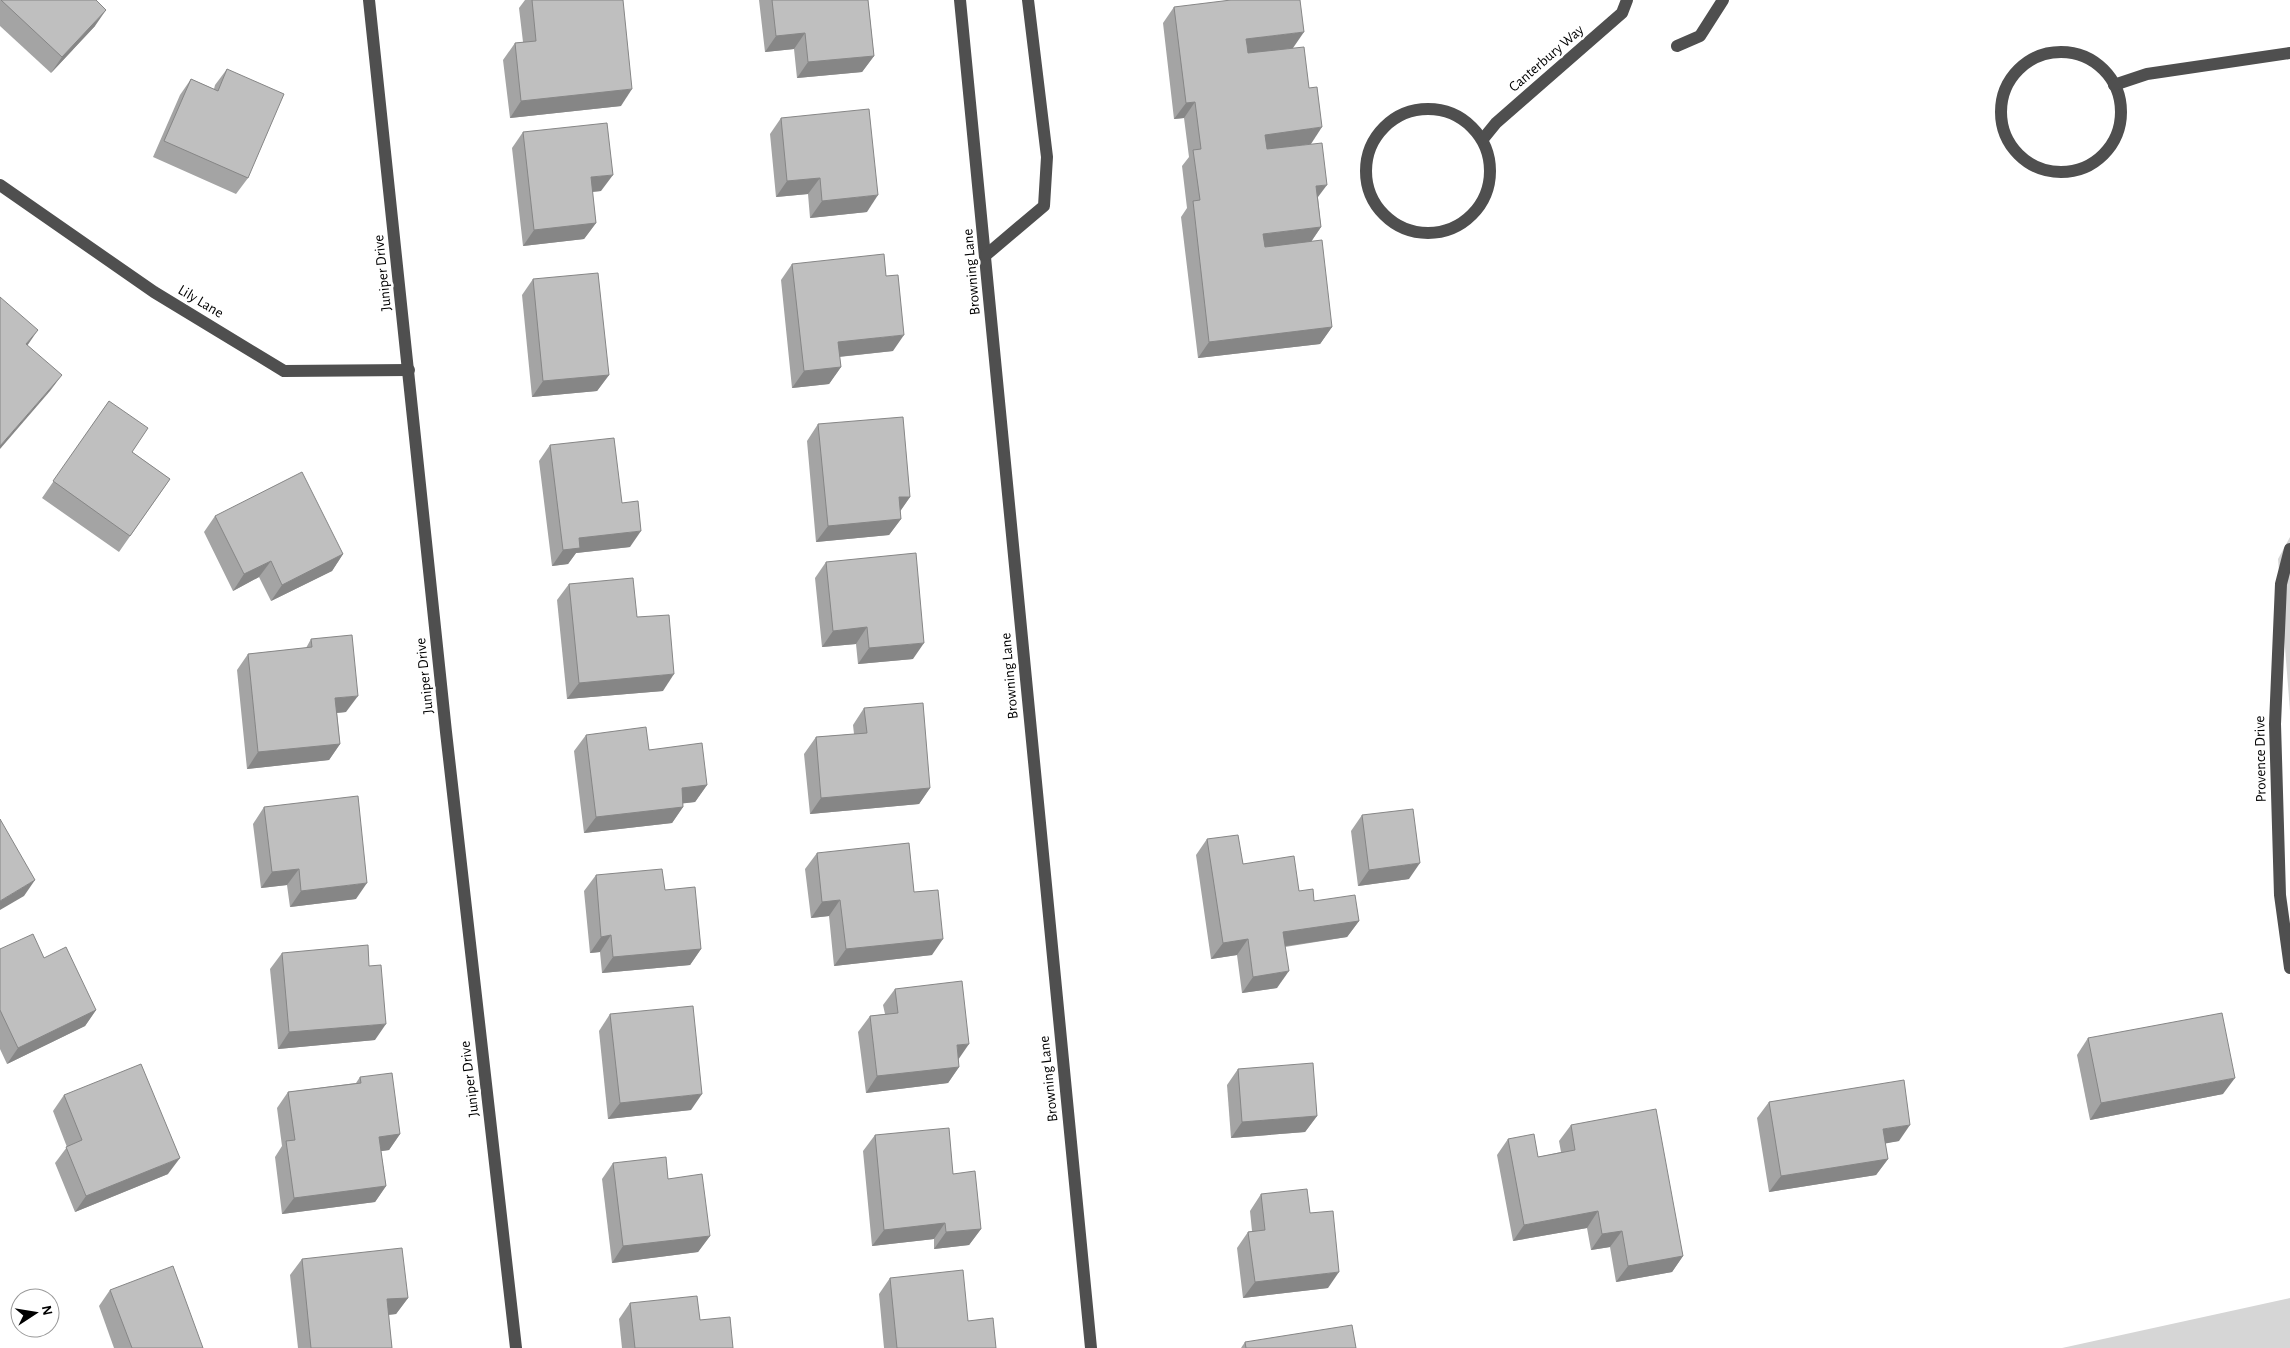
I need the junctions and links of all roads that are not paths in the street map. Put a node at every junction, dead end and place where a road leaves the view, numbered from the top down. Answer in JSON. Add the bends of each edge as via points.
{"nodes":[{"id":1,"x":369,"y":0,"type":"edge"},
{"id":2,"x":960,"y":0,"type":"edge"},
{"id":3,"x":1028,"y":0,"type":"edge"},
{"id":4,"x":1627,"y":0,"type":"edge"},
{"id":5,"x":1723,"y":0,"type":"edge"},
{"id":6,"x":1677,"y":46,"type":"dead end"},
{"id":7,"x":2290,"y":53,"type":"edge"},
{"id":8,"x":2114,"y":85,"type":"junction"},
{"id":9,"x":1483,"y":139,"type":"junction"},
{"id":10,"x":0,"y":185,"type":"edge"},
{"id":11,"x":986,"y":255,"type":"junction"},
{"id":12,"x":409,"y":370,"type":"junction"},
{"id":13,"x":2290,"y":549,"type":"edge"},
{"id":14,"x":2290,"y":968,"type":"edge"},
{"id":15,"x":516,"y":1348,"type":"edge"},
{"id":16,"x":1091,"y":1348,"type":"edge"}],
"edges":[{"from":1,"to":12,"type":"street","name":"Juniper Drive"},
{"from":2,"to":11,"type":"street","name":"Browning Lane"},
{"from":3,"to":11,"type":"street","via":[[1047,157],[1044,206]]},
{"from":4,"to":9,"type":"street","name":"Canterbury Way","via":[[1622,13],[1496,123]]},
{"from":5,"to":6,"type":"street","via":[[1700,36]]},
{"from":7,"to":8,"type":"street","via":[[2146,74]]},
{"from":8,"to":8,"type":"street","via":[[2111,77],[2089,58],[2061,51],[2032,58],[2010,78],[2000,106],[2004,134],[2021,159],[2047,172],[2076,172],[2102,158],[2118,134],[2122,104]]},
{"from":9,"to":9,"type":"street","via":[[1459,116],[1428,107],[1396,116],[1374,139],[1367,163],[1365,171],[1374,203],[1398,225],[1429,234],[1460,225],[1483,202],[1491,170]]},
{"from":10,"to":12,"type":"street","name":"Lily Lane","via":[[154,292],[284,371]]},
{"from":11,"to":16,"type":"street","name":"Browning Lane"},
{"from":12,"to":15,"type":"street","name":"Juniper Drive","via":[[446,732]]},
{"from":13,"to":14,"type":"street","name":"Provence Drive","via":[[2281,584],[2275,724],[2280,895]]}]}
